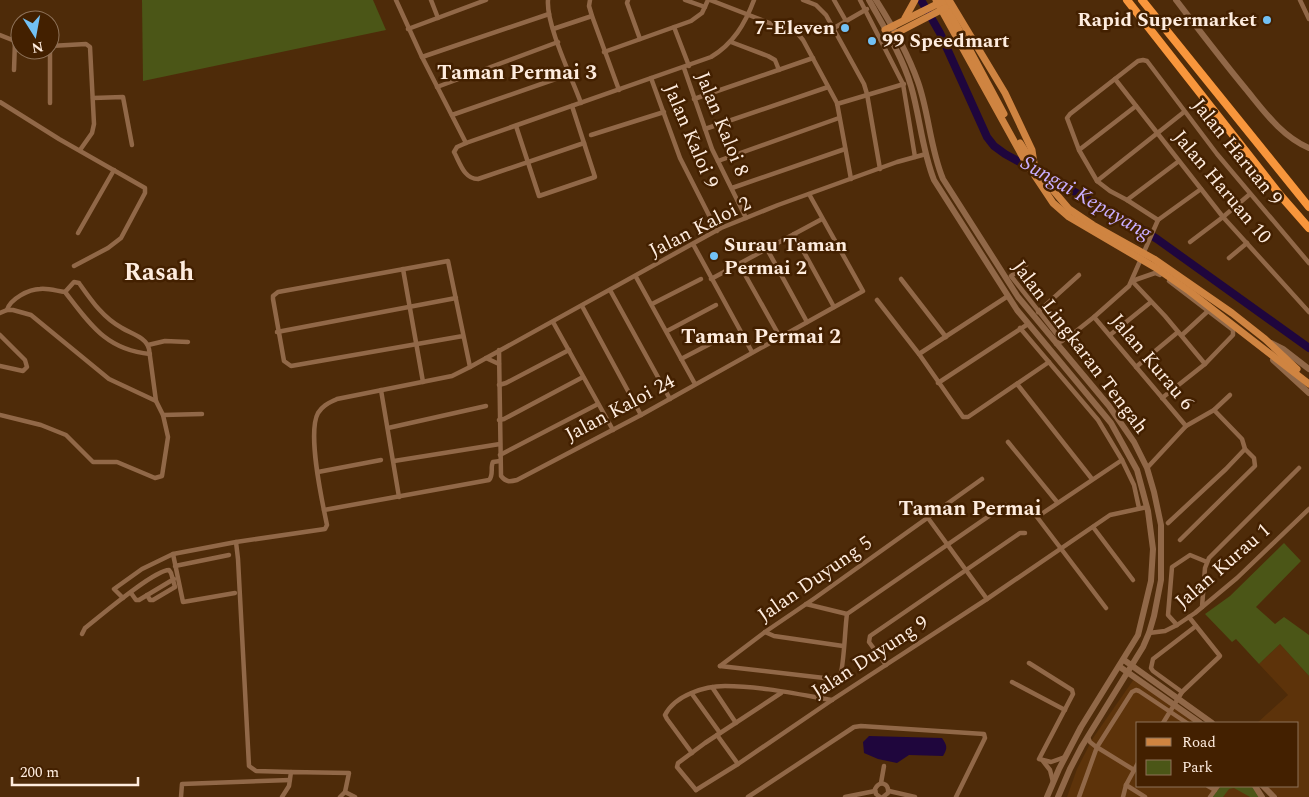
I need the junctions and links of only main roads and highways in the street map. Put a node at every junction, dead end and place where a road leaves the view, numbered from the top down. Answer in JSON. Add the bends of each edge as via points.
{"nodes":[{"id":1,"x":915,"y":0,"type":"edge"},
{"id":2,"x":936,"y":0,"type":"edge"},
{"id":3,"x":943,"y":0,"type":"edge"},
{"id":4,"x":1127,"y":0,"type":"edge"},
{"id":5,"x":1142,"y":0,"type":"edge"},
{"id":6,"x":951,"y":2,"type":"edge"},
{"id":7,"x":905,"y":23,"type":"junction"},
{"id":8,"x":890,"y":32,"type":"road end"},
{"id":9,"x":1020,"y":148,"type":"junction"},
{"id":10,"x":1035,"y":167,"type":"junction"},
{"id":11,"x":1309,"y":207,"type":"edge"},
{"id":12,"x":1309,"y":228,"type":"edge"},
{"id":13,"x":1309,"y":379,"type":"edge"},
{"id":14,"x":1309,"y":384,"type":"edge"}],
"edges":[{"from":1,"to":7,"type":"main road"},
{"from":2,"to":9,"type":"main road"},
{"from":3,"to":7,"type":"main road"},
{"from":3,"to":9,"type":"main road"},
{"from":4,"to":12,"type":"highway"},
{"from":5,"to":11,"type":"highway"},
{"from":6,"to":7,"type":"main road"},
{"from":6,"to":10,"type":"main road","via":[[1005,93],[1032,150]]},
{"from":7,"to":8,"type":"main road"},
{"from":9,"to":10,"type":"main road"},
{"from":9,"to":14,"type":"main road","via":[[1040,186],[1070,217],[1189,291]]},
{"from":10,"to":13,"type":"main road","via":[[1069,209],[1154,259],[1232,313]]}]}
